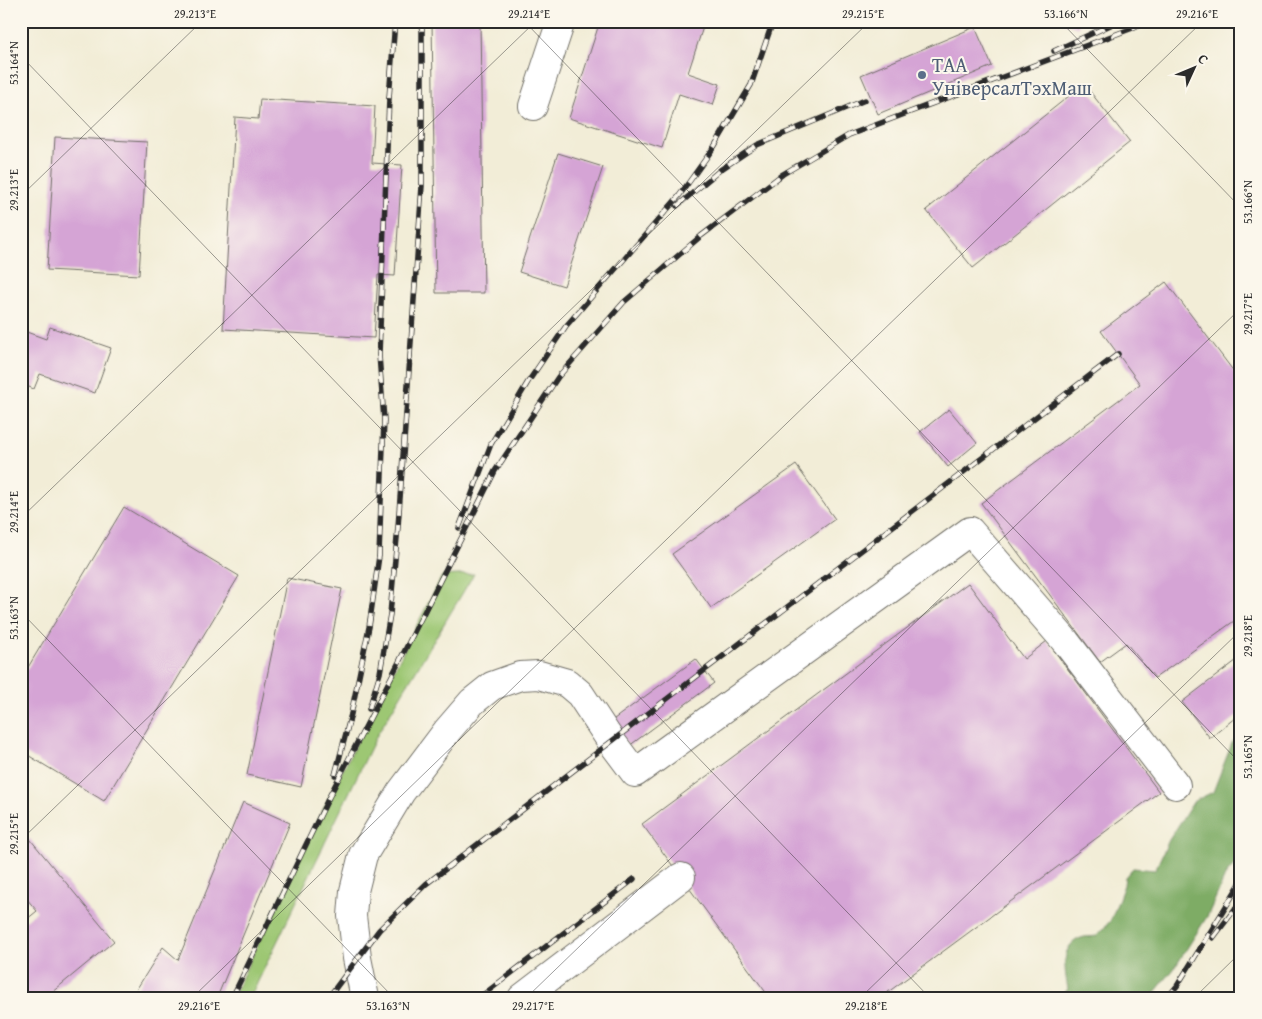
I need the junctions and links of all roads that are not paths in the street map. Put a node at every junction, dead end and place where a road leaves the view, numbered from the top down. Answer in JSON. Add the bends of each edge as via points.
{"nodes":[{"id":1,"x":561,"y":21,"type":"edge"},
{"id":2,"x":533,"y":106,"type":"dead end"},
{"id":3,"x":1176,"y":785,"type":"dead end"},
{"id":4,"x":681,"y":878,"type":"dead end"},
{"id":5,"x":365,"y":998,"type":"edge"},
{"id":6,"x":522,"y":998,"type":"edge"}],
"edges":[{"from":1,"to":2,"type":"lane"},
{"from":3,"to":5,"type":"lane","via":[[1066,642],[970,531],[635,773],[580,694],[567,682],[540,675],[520,676],[492,686],[472,702],[447,731],[401,792],[364,855],[354,891],[352,916]]},
{"from":4,"to":6,"type":"lane"}]}
